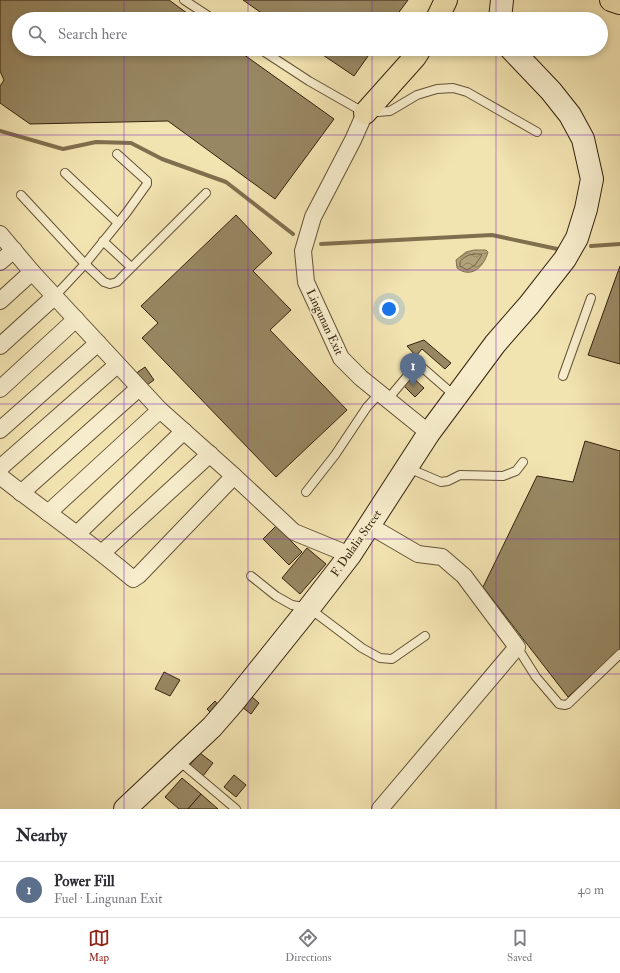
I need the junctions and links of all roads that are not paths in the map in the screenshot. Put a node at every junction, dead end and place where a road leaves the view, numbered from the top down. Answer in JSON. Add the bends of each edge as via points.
{"nodes":[{"id":1,"x":184,"y":0,"type":"edge"},
{"id":2,"x":432,"y":0,"type":"edge"},
{"id":3,"x":446,"y":0,"type":"edge"},
{"id":4,"x":502,"y":0,"type":"edge"},
{"id":5,"x":611,"y":0,"type":"edge"},
{"id":6,"x":620,"y":3,"type":"edge"},
{"id":7,"x":202,"y":12,"type":"edge"},
{"id":8,"x":428,"y":12,"type":"edge"},
{"id":9,"x":440,"y":12,"type":"edge"},
{"id":10,"x":501,"y":12,"type":"edge"},
{"id":11,"x":271,"y":56,"type":"edge"},
{"id":12,"x":402,"y":56,"type":"edge"},
{"id":13,"x":416,"y":56,"type":"edge"},
{"id":14,"x":518,"y":56,"type":"edge"},
{"id":15,"x":365,"y":113,"type":"junction"},
{"id":16,"x":537,"y":132,"type":"dead end"},
{"id":17,"x":117,"y":154,"type":"dead end"},
{"id":18,"x":65,"y":173,"type":"dead end"},
{"id":19,"x":206,"y":193,"type":"dead end"},
{"id":20,"x":21,"y":195,"type":"dead end"},
{"id":21,"x":118,"y":223,"type":"junction"},
{"id":22,"x":0,"y":234,"type":"edge"},
{"id":23,"x":103,"y":241,"type":"junction"},
{"id":24,"x":14,"y":250,"type":"junction"},
{"id":25,"x":0,"y":262,"type":"edge"},
{"id":26,"x":85,"y":264,"type":"junction"},
{"id":27,"x":131,"y":267,"type":"junction"},
{"id":28,"x":32,"y":272,"type":"junction"},
{"id":29,"x":55,"y":296,"type":"junction"},
{"id":30,"x":591,"y":298,"type":"dead end"},
{"id":31,"x":0,"y":301,"type":"edge"},
{"id":32,"x":76,"y":319,"type":"junction"},
{"id":33,"x":98,"y":343,"type":"junction"},
{"id":34,"x":0,"y":346,"type":"edge"},
{"id":35,"x":117,"y":365,"type":"junction"},
{"id":36,"x":563,"y":376,"type":"dead end"},
{"id":37,"x":139,"y":388,"type":"junction"},
{"id":38,"x":0,"y":389,"type":"edge"},
{"id":39,"x":384,"y":396,"type":"junction"},
{"id":40,"x":456,"y":397,"type":"junction"},
{"id":41,"x":160,"y":410,"type":"junction"},
{"id":42,"x":0,"y":430,"type":"edge"},
{"id":43,"x":184,"y":431,"type":"junction"},
{"id":44,"x":429,"y":433,"type":"junction"},
{"id":45,"x":210,"y":454,"type":"junction"},
{"id":46,"x":523,"y":462,"type":"dead end"},
{"id":47,"x":0,"y":468,"type":"edge"},
{"id":48,"x":407,"y":468,"type":"junction"},
{"id":49,"x":0,"y":476,"type":"edge"},
{"id":50,"x":234,"y":476,"type":"junction"},
{"id":51,"x":306,"y":492,"type":"dead end"},
{"id":52,"x":21,"y":493,"type":"junction"},
{"id":53,"x":48,"y":513,"type":"junction"},
{"id":54,"x":370,"y":526,"type":"junction"},
{"id":55,"x":77,"y":534,"type":"junction"},
{"id":56,"x":102,"y":552,"type":"junction"},
{"id":57,"x":350,"y":555,"type":"junction"},
{"id":58,"x":251,"y":576,"type":"dead end"},
{"id":59,"x":309,"y":608,"type":"junction"},
{"id":60,"x":425,"y":636,"type":"dead end"},
{"id":61,"x":517,"y":646,"type":"junction"},
{"id":62,"x":620,"y":654,"type":"edge"},
{"id":63,"x":177,"y":759,"type":"junction"},
{"id":64,"x":125,"y":809,"type":"edge"},
{"id":65,"x":236,"y":809,"type":"edge"},
{"id":66,"x":380,"y":809,"type":"edge"}],
"edges":[{"from":1,"to":7,"type":"lane"},
{"from":2,"to":8,"type":"highway"},
{"from":3,"to":9,"type":"highway"},
{"from":4,"to":10,"type":"street"},
{"from":5,"to":6,"type":"highway"},
{"from":11,"to":15,"type":"lane"},
{"from":12,"to":15,"type":"highway"},
{"from":13,"to":15,"type":"highway"},
{"from":14,"to":40,"type":"street","name":"F. Dulalia Street","via":[[570,114],[583,139],[592,179],[577,238],[565,259],[530,305],[495,344]]},
{"from":15,"to":16,"type":"lane","via":[[390,111],[417,95],[437,89],[454,88],[467,92]]},
{"from":15,"to":39,"type":"street","name":"Lingunan Exit","via":[[313,217],[303,251],[306,282],[341,358]]},
{"from":17,"to":21,"type":"lane","via":[[147,181]]},
{"from":18,"to":21,"type":"lane"},
{"from":19,"to":27,"type":"lane"},
{"from":20,"to":26,"type":"lane"},
{"from":21,"to":23,"type":"lane"},
{"from":22,"to":24,"type":"street"},
{"from":23,"to":26,"type":"lane"},
{"from":23,"to":27,"type":"lane"},
{"from":24,"to":25,"type":"street"},
{"from":24,"to":28,"type":"street"},
{"from":26,"to":27,"type":"lane","via":[[104,282],[110,284],[117,282]]},
{"from":26,"to":29,"type":"lane"},
{"from":28,"to":29,"type":"street"},
{"from":28,"to":31,"type":"street"},
{"from":29,"to":32,"type":"street"},
{"from":29,"to":34,"type":"street"},
{"from":30,"to":36,"type":"lane"},
{"from":32,"to":33,"type":"street"},
{"from":32,"to":38,"type":"street"},
{"from":33,"to":35,"type":"street"},
{"from":33,"to":42,"type":"street"},
{"from":35,"to":37,"type":"street"},
{"from":35,"to":47,"type":"street"},
{"from":37,"to":41,"type":"street"},
{"from":37,"to":52,"type":"street"},
{"from":39,"to":40,"type":"lane","via":[[414,368],[419,367]]},
{"from":39,"to":44,"type":"street","name":"Lingunan Exit"},
{"from":39,"to":51,"type":"lane","via":[[367,407]]},
{"from":40,"to":44,"type":"street","name":"F. Dulalia Street"},
{"from":41,"to":43,"type":"street"},
{"from":41,"to":53,"type":"street"},
{"from":43,"to":45,"type":"street"},
{"from":43,"to":55,"type":"street"},
{"from":44,"to":48,"type":"street","name":"F. Dulalia Street"},
{"from":45,"to":50,"type":"street"},
{"from":45,"to":56,"type":"street"},
{"from":46,"to":48,"type":"lane","via":[[516,471],[503,476],[460,475],[441,482]]},
{"from":48,"to":54,"type":"street","name":"F. Dulalia Street"},
{"from":49,"to":52,"type":"street"},
{"from":50,"to":56,"type":"street","via":[[133,579]]},
{"from":50,"to":57,"type":"street","via":[[294,532]]},
{"from":52,"to":53,"type":"street"},
{"from":53,"to":55,"type":"street"},
{"from":54,"to":57,"type":"street","name":"F. Dulalia Street"},
{"from":54,"to":61,"type":"street","via":[[418,554],[442,557],[464,576]]},
{"from":55,"to":56,"type":"street"},
{"from":57,"to":59,"type":"street","name":"F. Dulalia Street"},
{"from":58,"to":59,"type":"lane","via":[[292,605]]},
{"from":59,"to":60,"type":"lane","via":[[362,648],[380,658],[392,659]]},
{"from":59,"to":63,"type":"street","name":"F. Dulalia Street","via":[[212,727]]},
{"from":61,"to":62,"type":"lane","via":[[536,677],[562,705],[568,704]]},
{"from":61,"to":66,"type":"street"},
{"from":63,"to":64,"type":"street","name":"F. Dulalia Street"},
{"from":63,"to":65,"type":"lane"}]}
